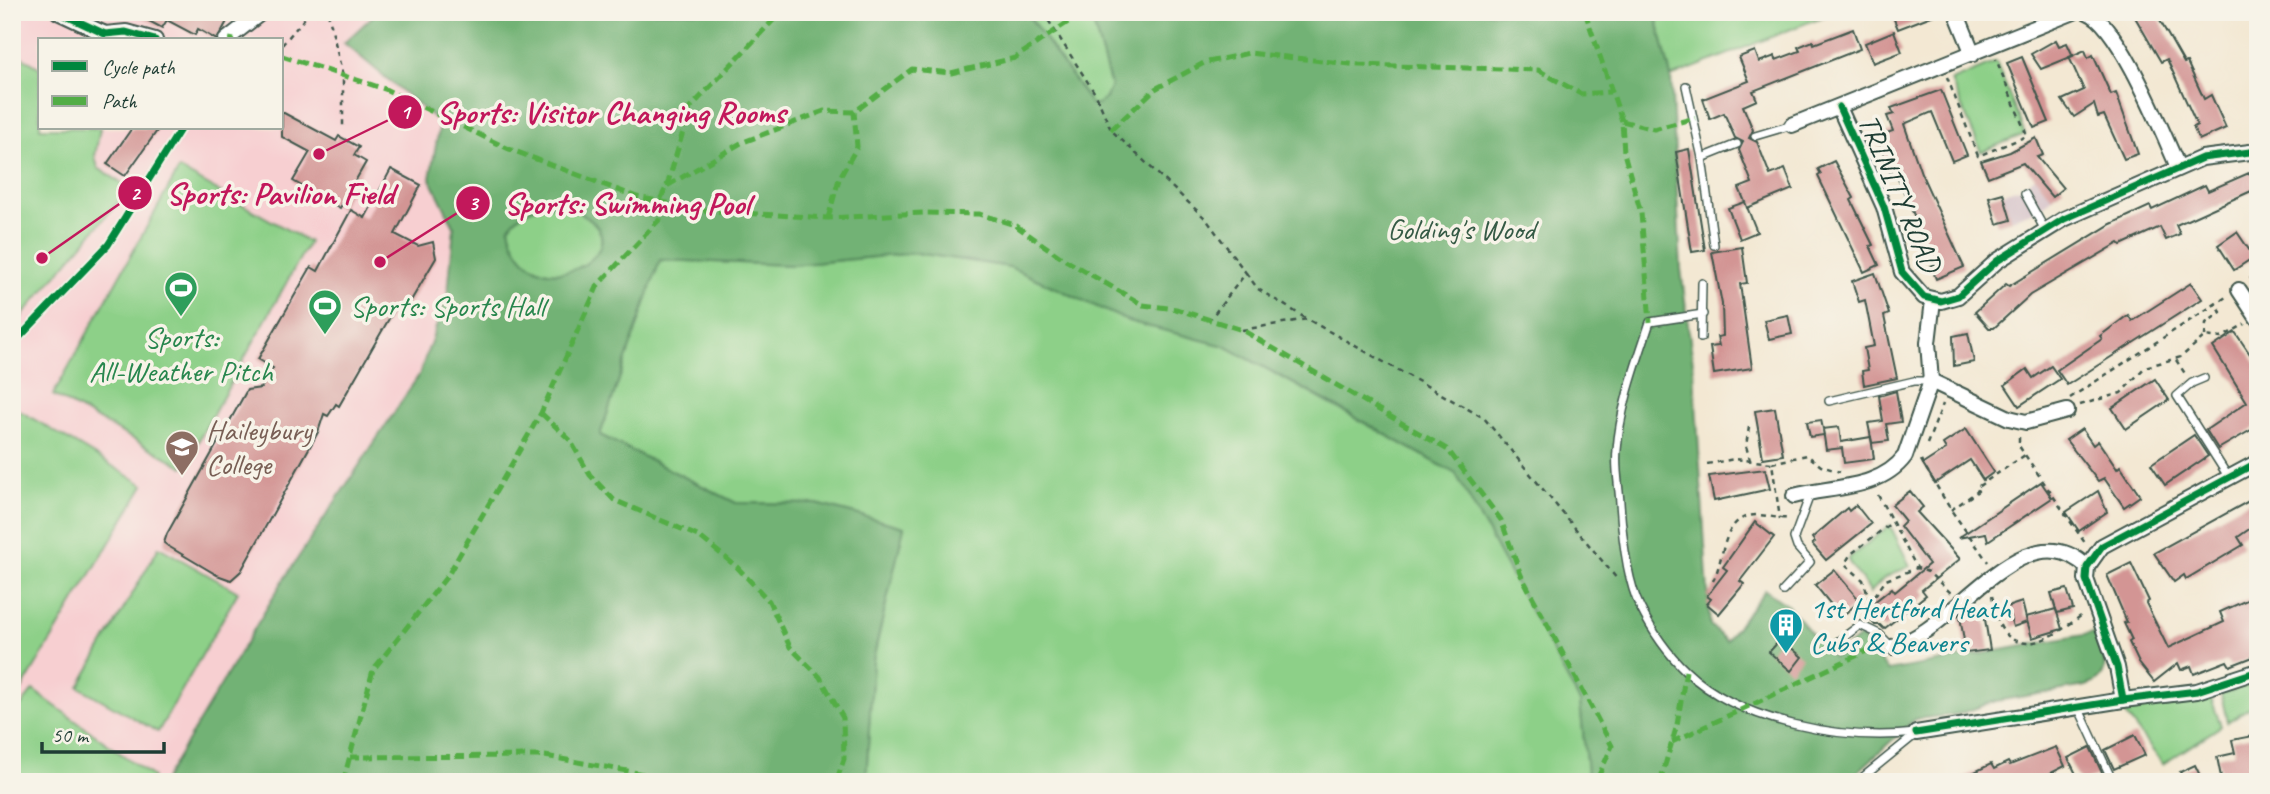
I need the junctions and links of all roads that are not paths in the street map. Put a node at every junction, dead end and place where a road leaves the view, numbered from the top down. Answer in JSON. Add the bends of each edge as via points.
{"nodes":[{"id":1,"x":58,"y":12,"type":"edge"},
{"id":2,"x":262,"y":12,"type":"edge"},
{"id":3,"x":1956,"y":12,"type":"edge"},
{"id":4,"x":2074,"y":12,"type":"edge"},
{"id":5,"x":2087,"y":12,"type":"edge"},
{"id":6,"x":148,"y":38,"type":"edge"},
{"id":7,"x":229,"y":38,"type":"edge"},
{"id":8,"x":1973,"y":54,"type":"junction"},
{"id":9,"x":1686,"y":86,"type":"dead end"},
{"id":10,"x":1839,"y":107,"type":"junction"},
{"id":11,"x":1792,"y":125,"type":"joint"},
{"id":12,"x":180,"y":130,"type":"edge"},
{"id":13,"x":1755,"y":136,"type":"dead end"},
{"id":14,"x":1737,"y":144,"type":"dead end"},
{"id":15,"x":2258,"y":151,"type":"edge"},
{"id":16,"x":1702,"y":158,"type":"junction"},
{"id":17,"x":2178,"y":167,"type":"junction"},
{"id":18,"x":2025,"y":194,"type":"dead end"},
{"id":19,"x":2045,"y":230,"type":"junction"},
{"id":20,"x":1714,"y":245,"type":"dead end"},
{"id":21,"x":1702,"y":283,"type":"dead end"},
{"id":22,"x":2239,"y":290,"type":"road end"},
{"id":23,"x":1933,"y":300,"type":"junction"},
{"id":24,"x":1703,"y":314,"type":"junction"},
{"id":25,"x":2257,"y":317,"type":"edge"},
{"id":26,"x":1701,"y":338,"type":"dead end"},
{"id":27,"x":12,"y":345,"type":"edge"},
{"id":28,"x":2204,"y":378,"type":"dead end"},
{"id":29,"x":1931,"y":381,"type":"junction"},
{"id":30,"x":1829,"y":401,"type":"dead end"},
{"id":31,"x":2067,"y":411,"type":"road end"},
{"id":32,"x":2258,"y":462,"type":"edge"},
{"id":33,"x":2229,"y":478,"type":"junction"},
{"id":34,"x":1811,"y":492,"type":"junction"},
{"id":35,"x":1794,"y":496,"type":"dead end"},
{"id":36,"x":2090,"y":561,"type":"junction"},
{"id":37,"x":1783,"y":591,"type":"dead end"},
{"id":38,"x":1832,"y":646,"type":"dead end"},
{"id":39,"x":1892,"y":647,"type":"joint"},
{"id":40,"x":2258,"y":671,"type":"edge"},
{"id":41,"x":2123,"y":700,"type":"junction"},
{"id":42,"x":2078,"y":706,"type":"junction"},
{"id":43,"x":1916,"y":733,"type":"junction"},
{"id":44,"x":1857,"y":782,"type":"edge"},
{"id":45,"x":2113,"y":782,"type":"edge"}],
"edges":[{"from":1,"to":6,"type":"street","via":[[105,34],[127,32]]},
{"from":2,"to":7,"type":"street"},
{"from":3,"to":8,"type":"street"},
{"from":4,"to":8,"type":"street","name":"TRINITY ROAD"},
{"from":5,"to":17,"type":"street","via":[[2105,23]]},
{"from":8,"to":10,"type":"street","name":"TRINITY ROAD"},
{"from":9,"to":16,"type":"lane"},
{"from":10,"to":11,"type":"street","name":"TRINITY ROAD"},
{"from":10,"to":23,"type":"street","name":"TRINITY ROAD","via":[[1884,207],[1902,272],[1916,291]]},
{"from":11,"to":13,"type":"lane"},
{"from":12,"to":27,"type":"lane","via":[[108,245]]},
{"from":14,"to":16,"type":"lane"},
{"from":15,"to":17,"type":"street","name":"TRINITY ROAD","via":[[2223,153]]},
{"from":16,"to":20,"type":"lane"},
{"from":17,"to":19,"type":"street","name":"TRINITY ROAD"},
{"from":18,"to":19,"type":"lane"},
{"from":19,"to":23,"type":"street","name":"TRINITY ROAD","via":[[1997,261],[1958,296]]},
{"from":21,"to":24,"type":"lane"},
{"from":22,"to":25,"type":"street"},
{"from":23,"to":29,"type":"street","via":[[1928,343]]},
{"from":24,"to":26,"type":"lane"},
{"from":24,"to":43,"type":"lane","via":[[1650,322],[1633,372],[1617,450],[1622,537],[1639,604],[1686,671],[1742,705],[1817,730],[1854,736]]},
{"from":28,"to":33,"type":"lane","via":[[2177,396]]},
{"from":29,"to":30,"type":"lane"},
{"from":29,"to":31,"type":"street","via":[[2019,420],[2041,420]]},
{"from":29,"to":34,"type":"street","via":[[1905,456],[1890,472],[1871,481]]},
{"from":32,"to":33,"type":"street"},
{"from":33,"to":36,"type":"street","via":[[2102,546]]},
{"from":34,"to":35,"type":"street"},
{"from":34,"to":37,"type":"lane","via":[[1794,538],[1810,562]]},
{"from":36,"to":39,"type":"street","via":[[2067,551],[2042,550],[2014,561],[1910,640]]},
{"from":36,"to":41,"type":"street","via":[[2088,589],[2117,667]]},
{"from":38,"to":39,"type":"lane","via":[[1860,625]]},
{"from":40,"to":41,"type":"street","via":[[2197,691]]},
{"from":41,"to":42,"type":"street"},
{"from":42,"to":43,"type":"street"},
{"from":42,"to":45,"type":"lane"},
{"from":43,"to":44,"type":"lane"}]}
